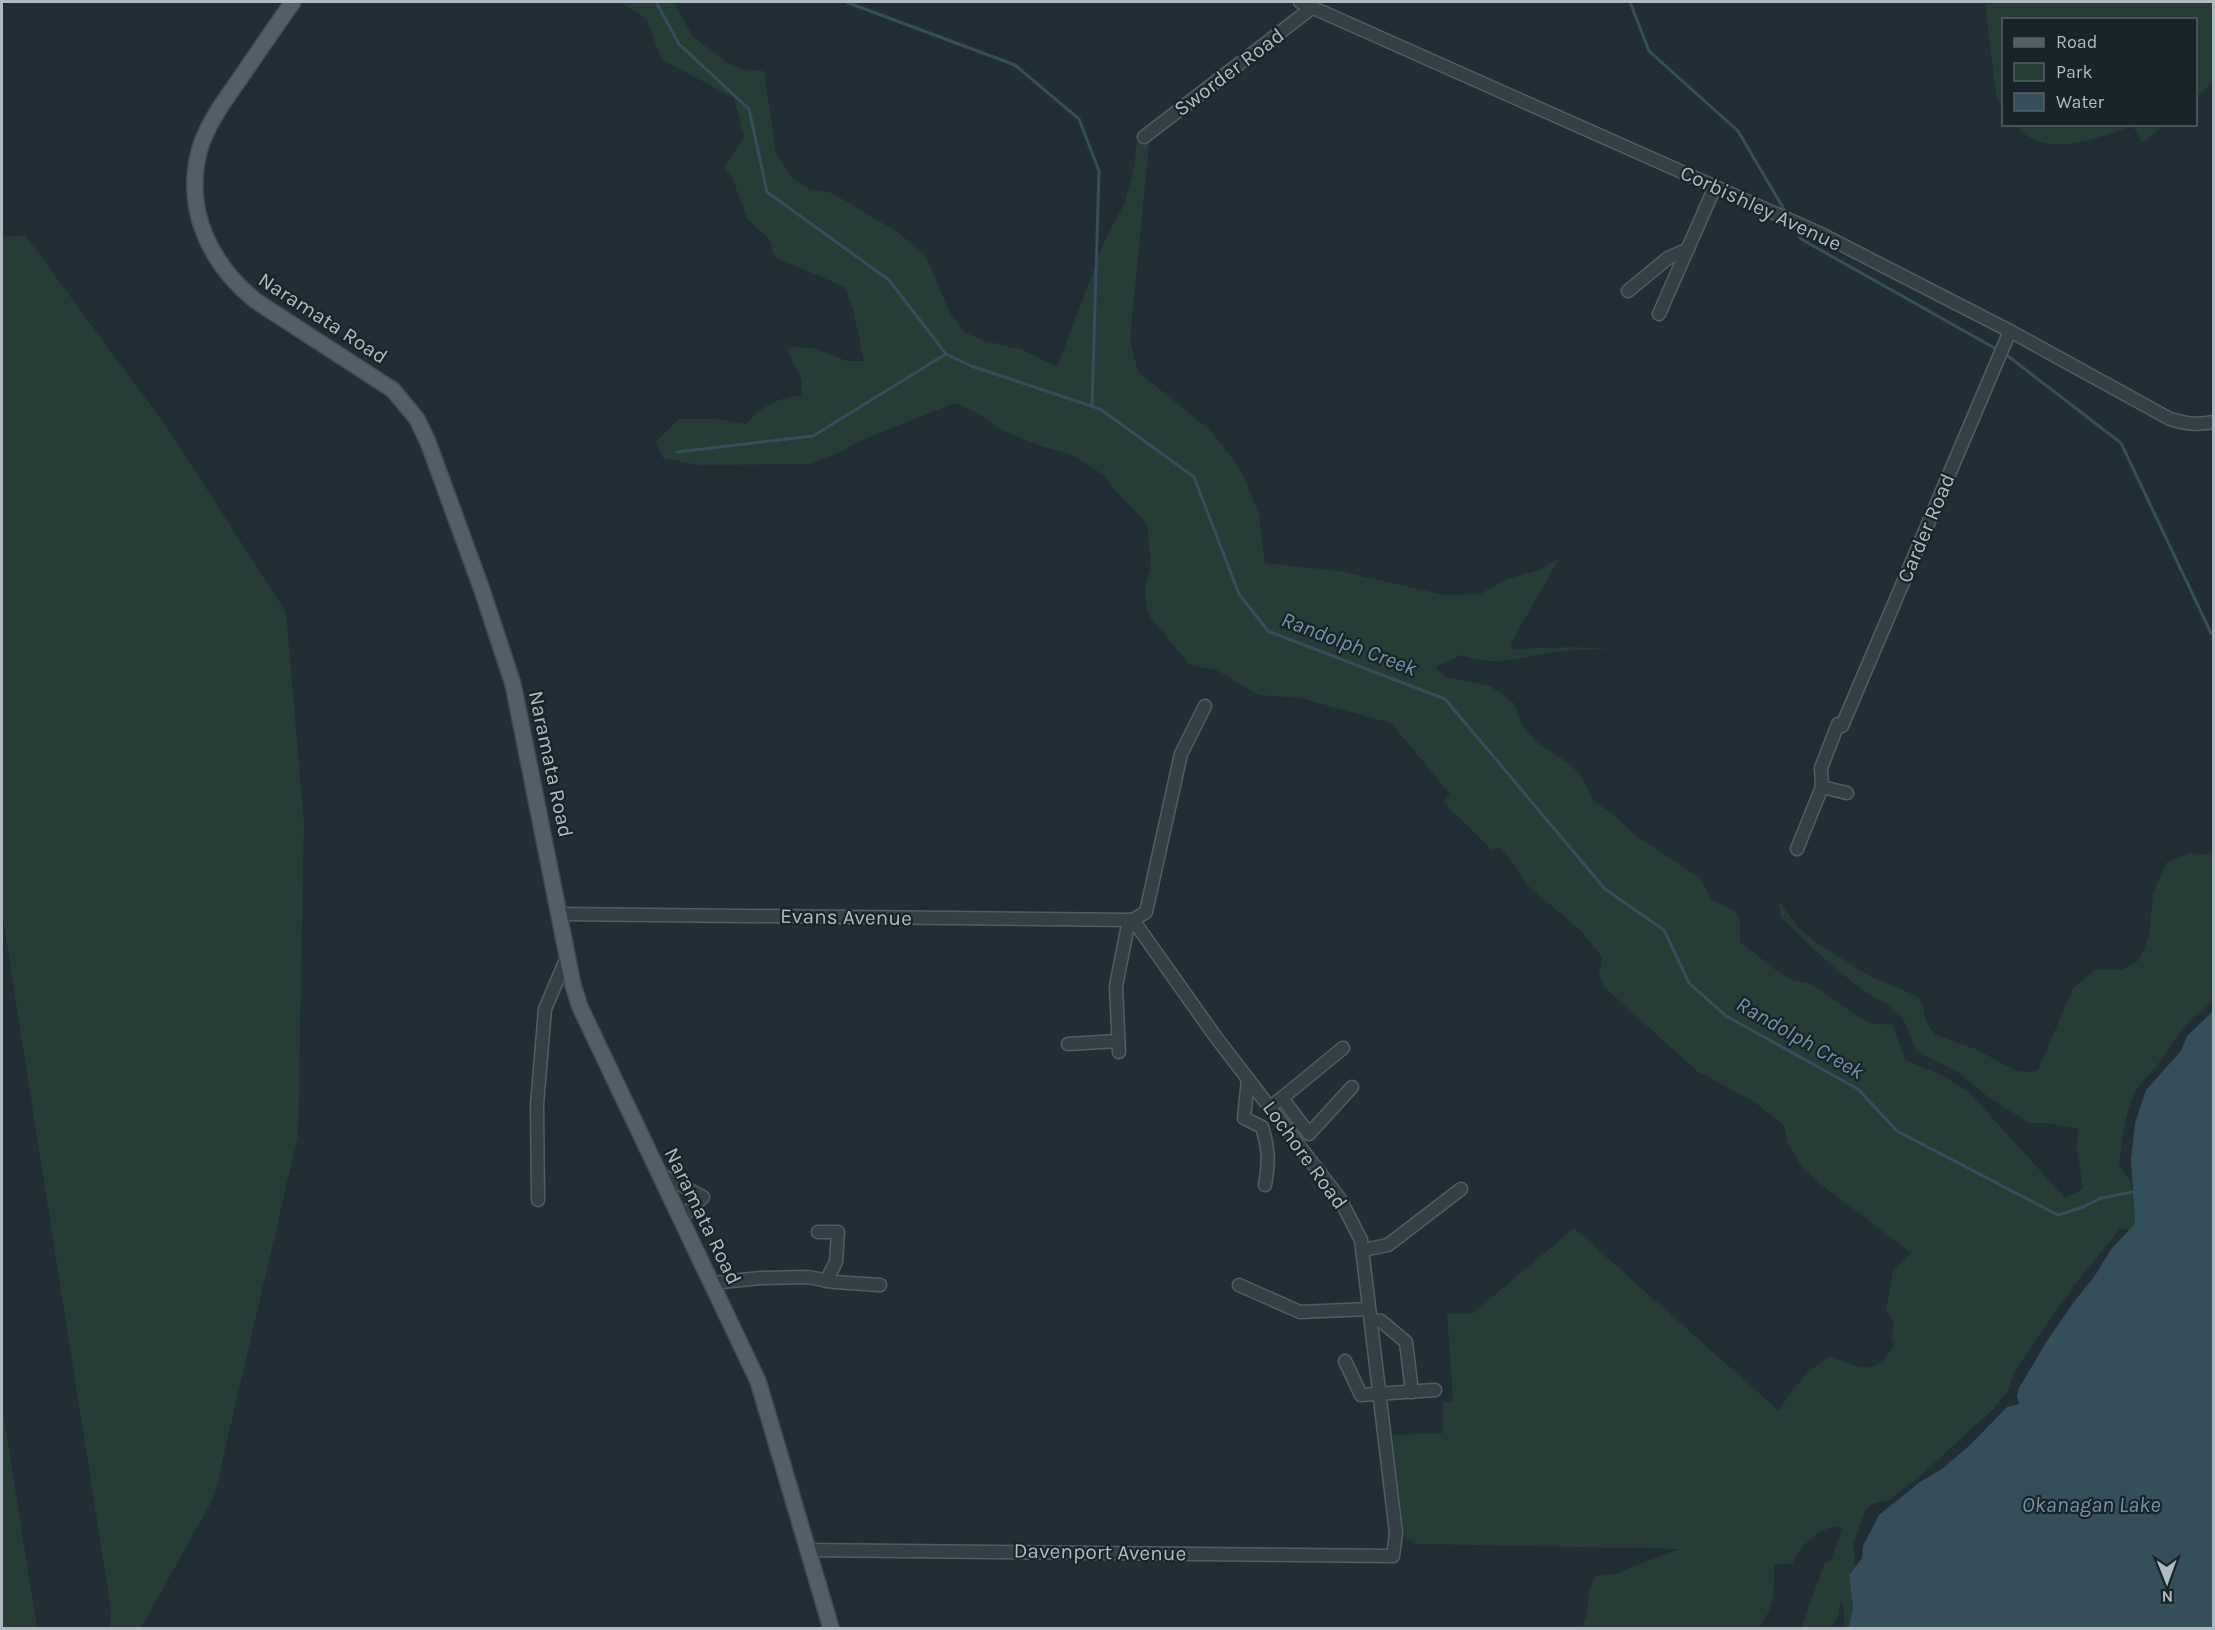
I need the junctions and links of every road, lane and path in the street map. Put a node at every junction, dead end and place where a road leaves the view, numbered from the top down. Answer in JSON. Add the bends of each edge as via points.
{"nodes":[{"id":1,"x":292,"y":2,"type":"edge"},
{"id":2,"x":1300,"y":2,"type":"edge"},
{"id":3,"x":1313,"y":7,"type":"junction"},
{"id":4,"x":1144,"y":137,"type":"dead end"},
{"id":5,"x":1715,"y":187,"type":"junction"},
{"id":6,"x":1688,"y":249,"type":"junction"},
{"id":7,"x":1628,"y":291,"type":"dead end"},
{"id":8,"x":1659,"y":314,"type":"dead end"},
{"id":9,"x":2010,"y":331,"type":"junction"},
{"id":10,"x":2214,"y":423,"type":"edge"},
{"id":11,"x":1205,"y":706,"type":"dead end"},
{"id":12,"x":1822,"y":787,"type":"junction"},
{"id":13,"x":1847,"y":794,"type":"dead end"},
{"id":14,"x":1797,"y":849,"type":"dead end"},
{"id":15,"x":560,"y":914,"type":"junction"},
{"id":16,"x":1131,"y":920,"type":"junction"},
{"id":17,"x":568,"y":955,"type":"junction"},
{"id":18,"x":1068,"y":1044,"type":"dead end"},
{"id":19,"x":1343,"y":1048,"type":"dead end"},
{"id":20,"x":1248,"y":1079,"type":"junction"},
{"id":21,"x":1352,"y":1087,"type":"dead end"},
{"id":22,"x":1282,"y":1098,"type":"junction"},
{"id":23,"x":1270,"y":1107,"type":"junction"},
{"id":24,"x":660,"y":1174,"type":"junction"},
{"id":25,"x":1265,"y":1185,"type":"dead end"},
{"id":26,"x":1461,"y":1189,"type":"dead end"},
{"id":27,"x":538,"y":1200,"type":"dead end"},
{"id":28,"x":681,"y":1218,"type":"junction"},
{"id":29,"x":818,"y":1232,"type":"dead end"},
{"id":30,"x":1363,"y":1250,"type":"junction"},
{"id":31,"x":826,"y":1281,"type":"junction"},
{"id":32,"x":712,"y":1283,"type":"junction"},
{"id":33,"x":880,"y":1285,"type":"dead end"},
{"id":34,"x":1239,"y":1285,"type":"dead end"},
{"id":35,"x":1370,"y":1314,"type":"junction"},
{"id":36,"x":1345,"y":1361,"type":"dead end"},
{"id":37,"x":1435,"y":1390,"type":"dead end"},
{"id":38,"x":1412,"y":1392,"type":"junction"},
{"id":39,"x":1380,"y":1395,"type":"junction"},
{"id":40,"x":807,"y":1550,"type":"junction"},
{"id":41,"x":1393,"y":1556,"type":"joint"},
{"id":42,"x":831,"y":1629,"type":"edge"}],
"edges":[{"from":1,"to":15,"type":"main road","name":"Naramata Road","via":[[232,89],[199,152],[195,187],[202,226],[213,254],[240,288],[379,380],[417,418],[506,660]]},
{"from":2,"to":3,"type":"street","name":"Corbishley Avenue"},
{"from":3,"to":4,"type":"street","name":"Sworder Road"},
{"from":3,"to":5,"type":"street","name":"Corbishley Avenue"},
{"from":5,"to":6,"type":"street"},
{"from":5,"to":9,"type":"street","name":"Corbishley Avenue","via":[[1819,233]]},
{"from":6,"to":7,"type":"street","via":[[1668,258]]},
{"from":6,"to":8,"type":"street"},
{"from":9,"to":10,"type":"street","name":"Corbishley Avenue","via":[[2170,419],[2185,424]]},
{"from":9,"to":12,"type":"street","name":"Carder Road","via":[[1821,768]]},
{"from":11,"to":16,"type":"street","via":[[1181,754],[1146,912]]},
{"from":12,"to":13,"type":"street"},
{"from":12,"to":14,"type":"street","name":"Carder Road"},
{"from":15,"to":16,"type":"street","name":"Evans Avenue"},
{"from":15,"to":17,"type":"main road","name":"Naramata Road"},
{"from":16,"to":18,"type":"street","via":[[1116,986],[1119,1046]]},
{"from":16,"to":20,"type":"street","name":"Lochore Road"},
{"from":17,"to":24,"type":"main road","name":"Naramata Road","via":[[580,1007]]},
{"from":17,"to":27,"type":"street","via":[[546,1009],[537,1105]]},
{"from":19,"to":22,"type":"street"},
{"from":20,"to":23,"type":"street","name":"Lochore Road"},
{"from":20,"to":25,"type":"street","via":[[1244,1118],[1262,1127],[1270,1159]]},
{"from":21,"to":22,"type":"street","via":[[1309,1134]]},
{"from":22,"to":23,"type":"street"},
{"from":23,"to":30,"type":"street","name":"Lochore Road","via":[[1340,1199]]},
{"from":24,"to":28,"type":"main road","name":"Naramata Road"},
{"from":24,"to":28,"type":"street","via":[[704,1197]]},
{"from":26,"to":30,"type":"street","via":[[1388,1245]]},
{"from":28,"to":32,"type":"main road","name":"Naramata Road"},
{"from":29,"to":31,"type":"street","via":[[838,1232],[836,1262]]},
{"from":30,"to":35,"type":"street","name":"Lochore Road"},
{"from":31,"to":32,"type":"street","via":[[808,1277]]},
{"from":31,"to":33,"type":"street"},
{"from":32,"to":40,"type":"main road","name":"Naramata Road","via":[[758,1381]]},
{"from":34,"to":35,"type":"street","via":[[1300,1312]]},
{"from":35,"to":38,"type":"street","via":[[1406,1342]]},
{"from":35,"to":39,"type":"street","name":"Lochore Road"},
{"from":36,"to":39,"type":"street","via":[[1361,1395]]},
{"from":37,"to":38,"type":"street"},
{"from":38,"to":39,"type":"street"},
{"from":39,"to":41,"type":"street","name":"Lochore Road","via":[[1396,1533]]},
{"from":40,"to":41,"type":"street","name":"Davenport Avenue"},
{"from":40,"to":42,"type":"main road","name":"Naramata Road"}]}
